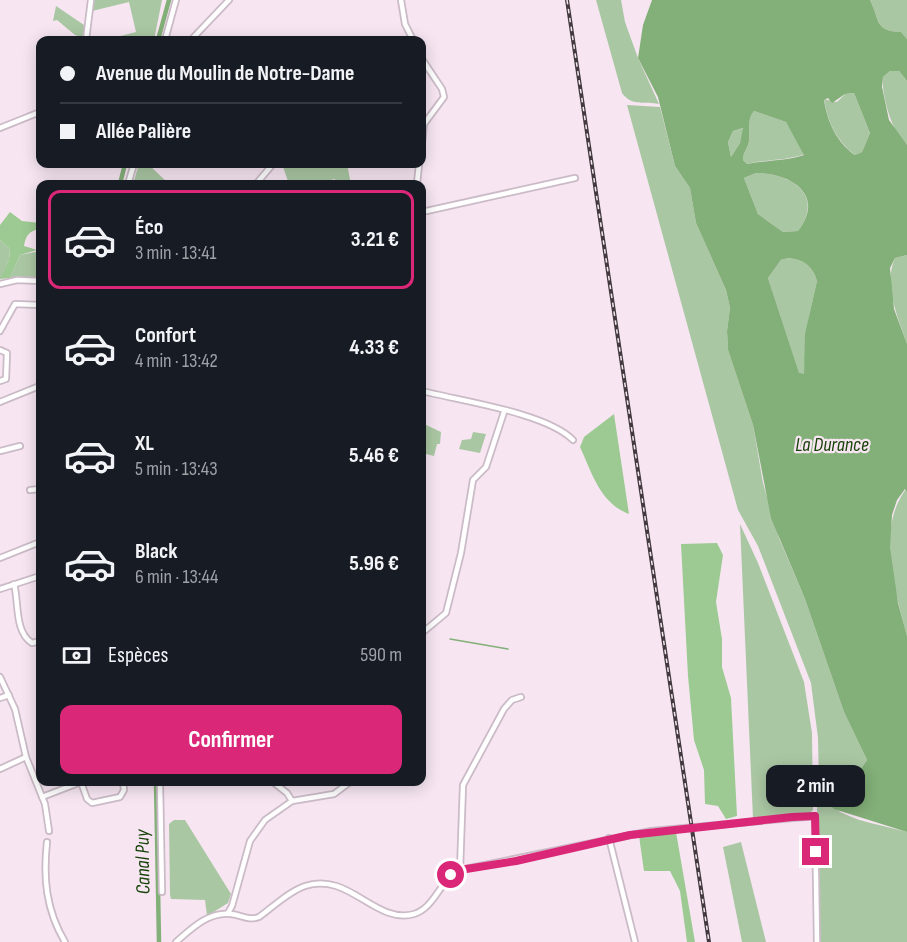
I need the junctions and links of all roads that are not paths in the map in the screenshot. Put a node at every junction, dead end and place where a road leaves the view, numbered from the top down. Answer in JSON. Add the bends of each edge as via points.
{"nodes":[{"id":1,"x":91,"y":0,"type":"edge"},
{"id":2,"x":176,"y":0,"type":"edge"},
{"id":3,"x":229,"y":0,"type":"edge"},
{"id":4,"x":400,"y":0,"type":"edge"},
{"id":5,"x":86,"y":36,"type":"edge"},
{"id":6,"x":166,"y":36,"type":"edge"},
{"id":7,"x":195,"y":36,"type":"edge"},
{"id":8,"x":411,"y":36,"type":"edge"},
{"id":9,"x":426,"y":65,"type":"edge"},
{"id":10,"x":36,"y":114,"type":"edge"},
{"id":11,"x":426,"y":121,"type":"edge"},
{"id":12,"x":0,"y":128,"type":"edge"},
{"id":13,"x":270,"y":168,"type":"edge"},
{"id":14,"x":574,"y":178,"type":"dead end"},
{"id":15,"x":259,"y":180,"type":"edge"},
{"id":16,"x":426,"y":211,"type":"edge"},
{"id":17,"x":36,"y":281,"type":"edge"},
{"id":18,"x":0,"y":284,"type":"edge"},
{"id":19,"x":36,"y":305,"type":"edge"},
{"id":20,"x":0,"y":331,"type":"edge"},
{"id":21,"x":0,"y":350,"type":"edge"},
{"id":22,"x":0,"y":381,"type":"edge"},
{"id":23,"x":36,"y":387,"type":"edge"},
{"id":24,"x":426,"y":393,"type":"edge"},
{"id":25,"x":0,"y":402,"type":"edge"},
{"id":26,"x":504,"y":412,"type":"junction"},
{"id":27,"x":573,"y":440,"type":"dead end"},
{"id":28,"x":20,"y":446,"type":"dead end"},
{"id":29,"x":0,"y":451,"type":"edge"},
{"id":30,"x":36,"y":489,"type":"edge"},
{"id":31,"x":30,"y":490,"type":"dead end"},
{"id":32,"x":36,"y":544,"type":"edge"},
{"id":33,"x":0,"y":558,"type":"edge"},
{"id":34,"x":36,"y":577,"type":"edge"},
{"id":35,"x":14,"y":584,"type":"junction"},
{"id":36,"x":0,"y":589,"type":"edge"},
{"id":37,"x":426,"y":630,"type":"edge"},
{"id":38,"x":36,"y":642,"type":"edge"},
{"id":39,"x":0,"y":677,"type":"edge"},
{"id":40,"x":9,"y":695,"type":"junction"},
{"id":41,"x":521,"y":697,"type":"dead end"},
{"id":42,"x":0,"y":698,"type":"edge"},
{"id":43,"x":26,"y":757,"type":"junction"},
{"id":44,"x":0,"y":769,"type":"edge"},
{"id":45,"x":36,"y":782,"type":"edge"},
{"id":46,"x":38,"y":786,"type":"edge"},
{"id":47,"x":71,"y":786,"type":"edge"},
{"id":48,"x":82,"y":786,"type":"edge"},
{"id":49,"x":124,"y":786,"type":"edge"},
{"id":50,"x":160,"y":786,"type":"edge"},
{"id":51,"x":278,"y":786,"type":"edge"},
{"id":52,"x":345,"y":786,"type":"edge"},
{"id":53,"x":42,"y":797,"type":"junction"},
{"id":54,"x":291,"y":801,"type":"junction"},
{"id":55,"x":49,"y":831,"type":"dead end"},
{"id":56,"x":609,"y":838,"type":"junction"},
{"id":57,"x":47,"y":842,"type":"dead end"},
{"id":58,"x":460,"y":870,"type":"junction"},
{"id":59,"x":162,"y":892,"type":"dead end"},
{"id":60,"x":228,"y":913,"type":"junction"},
{"id":61,"x":65,"y":942,"type":"edge"},
{"id":62,"x":176,"y":942,"type":"edge"},
{"id":63,"x":635,"y":942,"type":"edge"},
{"id":64,"x":817,"y":942,"type":"edge"}],
"edges":[{"from":1,"to":5,"type":"street"},
{"from":2,"to":6,"type":"street"},
{"from":3,"to":7,"type":"street"},
{"from":4,"to":8,"type":"street"},
{"from":9,"to":11,"type":"street","via":[[444,97]]},
{"from":10,"to":12,"type":"street"},
{"from":13,"to":15,"type":"street"},
{"from":14,"to":16,"type":"street"},
{"from":17,"to":18,"type":"street","via":[[17,279]]},
{"from":19,"to":20,"type":"street","via":[[15,304]]},
{"from":21,"to":22,"type":"street","via":[[7,353],[6,379]]},
{"from":23,"to":25,"type":"street"},
{"from":24,"to":26,"type":"street"},
{"from":26,"to":27,"type":"street","via":[[554,426]]},
{"from":26,"to":37,"type":"street","via":[[486,466],[473,480],[446,613]]},
{"from":28,"to":29,"type":"street"},
{"from":30,"to":31,"type":"street"},
{"from":32,"to":33,"type":"street"},
{"from":34,"to":35,"type":"street"},
{"from":35,"to":36,"type":"street"},
{"from":35,"to":38,"type":"street","via":[[16,611],[26,637]]},
{"from":39,"to":40,"type":"street"},
{"from":40,"to":42,"type":"street"},
{"from":40,"to":43,"type":"street"},
{"from":41,"to":58,"type":"street","via":[[504,709],[463,785]]},
{"from":43,"to":44,"type":"street"},
{"from":43,"to":45,"type":"street"},
{"from":46,"to":53,"type":"street"},
{"from":47,"to":53,"type":"street"},
{"from":48,"to":49,"type":"street","via":[[92,803],[120,797]]},
{"from":50,"to":59,"type":"street"},
{"from":51,"to":54,"type":"street"},
{"from":52,"to":54,"type":"street","via":[[334,794]]},
{"from":53,"to":55,"type":"street"},
{"from":54,"to":60,"type":"street","via":[[257,830]]},
{"from":56,"to":58,"type":"street","via":[[541,856]]},
{"from":56,"to":63,"type":"street"},
{"from":56,"to":64,"type":"street","via":[[815,816]]},
{"from":57,"to":61,"type":"street","via":[[48,904]]},
{"from":58,"to":60,"type":"street","via":[[451,875],[423,910],[410,915],[391,914],[350,890],[329,883],[305,886],[250,920]]},
{"from":60,"to":62,"type":"street","via":[[200,922]]}]}
